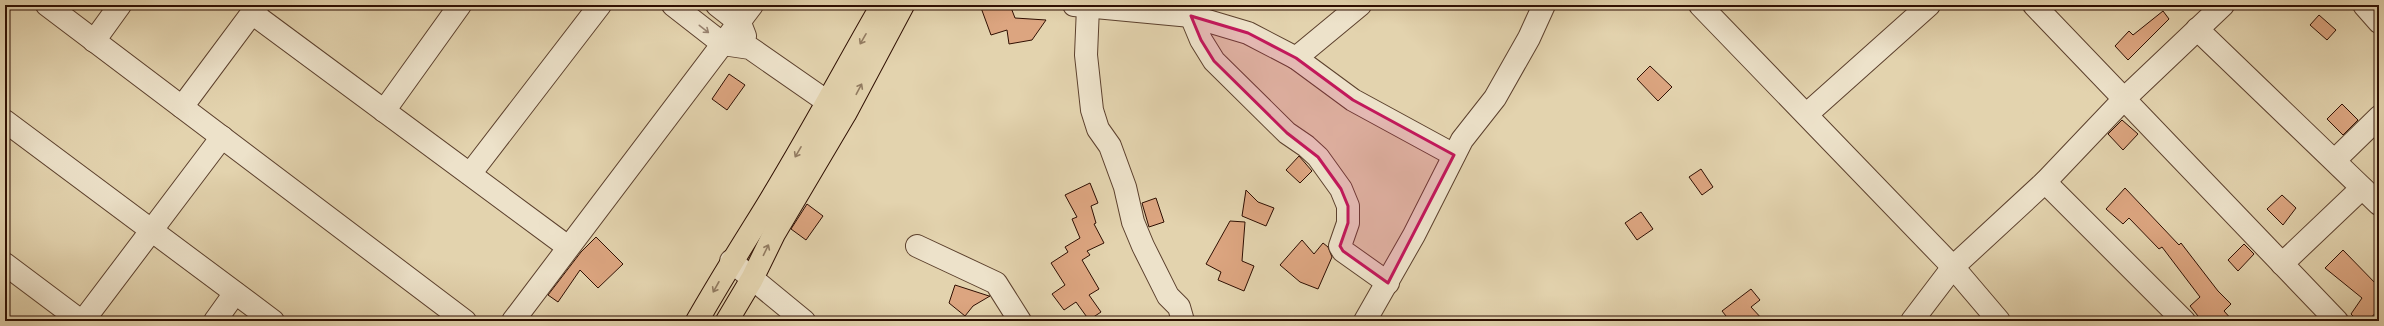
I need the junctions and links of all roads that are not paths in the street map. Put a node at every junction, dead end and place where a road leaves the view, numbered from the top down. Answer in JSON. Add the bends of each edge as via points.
{"nodes":[{"id":1,"x":47,"y":5,"type":"edge"},
{"id":2,"x":120,"y":5,"type":"edge"},
{"id":3,"x":460,"y":5,"type":"edge"},
{"id":4,"x":600,"y":5,"type":"edge"},
{"id":5,"x":673,"y":5,"type":"edge"},
{"id":6,"x":717,"y":5,"type":"edge"},
{"id":7,"x":752,"y":5,"type":"edge"},
{"id":8,"x":882,"y":5,"type":"edge"},
{"id":9,"x":903,"y":5,"type":"edge"},
{"id":10,"x":1360,"y":5,"type":"edge"},
{"id":11,"x":1544,"y":5,"type":"edge"},
{"id":12,"x":1700,"y":5,"type":"edge"},
{"id":13,"x":1929,"y":5,"type":"edge"},
{"id":14,"x":2034,"y":5,"type":"edge"},
{"id":15,"x":2223,"y":5,"type":"edge"},
{"id":16,"x":2364,"y":5,"type":"edge"},
{"id":17,"x":1081,"y":6,"type":"edge"},
{"id":18,"x":1125,"y":8,"type":"edge"},
{"id":19,"x":255,"y":9,"type":"edge"},
{"id":20,"x":1191,"y":16,"type":"junction"},
{"id":21,"x":2379,"y":22,"type":"edge"},
{"id":22,"x":740,"y":23,"type":"junction"},
{"id":23,"x":2197,"y":29,"type":"junction"},
{"id":24,"x":94,"y":41,"type":"junction"},
{"id":25,"x":723,"y":44,"type":"junction"},
{"id":26,"x":750,"y":48,"type":"junction"},
{"id":27,"x":1296,"y":58,"type":"junction"},
{"id":28,"x":2124,"y":99,"type":"junction"},
{"id":29,"x":826,"y":102,"type":"junction"},
{"id":30,"x":182,"y":107,"type":"junction"},
{"id":31,"x":384,"y":111,"type":"junction"},
{"id":32,"x":845,"y":114,"type":"junction"},
{"id":33,"x":1807,"y":114,"type":"junction"},
{"id":34,"x":2379,"y":117,"type":"edge"},
{"id":35,"x":5,"y":121,"type":"edge"},
{"id":36,"x":222,"y":137,"type":"junction"},
{"id":37,"x":1454,"y":155,"type":"junction"},
{"id":38,"x":2335,"y":160,"type":"junction"},
{"id":39,"x":470,"y":174,"type":"junction"},
{"id":40,"x":2045,"y":182,"type":"junction"},
{"id":41,"x":2362,"y":188,"type":"junction"},
{"id":42,"x":2379,"y":204,"type":"edge"},
{"id":43,"x":152,"y":230,"type":"junction"},
{"id":44,"x":917,"y":246,"type":"dead end"},
{"id":45,"x":568,"y":247,"type":"junction"},
{"id":46,"x":731,"y":261,"type":"junction"},
{"id":47,"x":5,"y":264,"type":"edge"},
{"id":48,"x":2282,"y":264,"type":"junction"},
{"id":49,"x":1953,"y":266,"type":"junction"},
{"id":50,"x":752,"y":279,"type":"junction"},
{"id":51,"x":1388,"y":283,"type":"junction"},
{"id":52,"x":235,"y":293,"type":"junction"},
{"id":53,"x":521,"y":318,"type":"edge"},
{"id":54,"x":82,"y":321,"type":"edge"},
{"id":55,"x":215,"y":321,"type":"edge"},
{"id":56,"x":273,"y":321,"type":"edge"},
{"id":57,"x":465,"y":321,"type":"edge"},
{"id":58,"x":697,"y":321,"type":"edge"},
{"id":59,"x":727,"y":321,"type":"edge"},
{"id":60,"x":804,"y":321,"type":"edge"},
{"id":61,"x":1020,"y":321,"type":"edge"},
{"id":62,"x":1183,"y":321,"type":"edge"},
{"id":63,"x":1365,"y":321,"type":"edge"},
{"id":64,"x":1912,"y":321,"type":"edge"},
{"id":65,"x":1999,"y":321,"type":"edge"},
{"id":66,"x":2184,"y":321,"type":"edge"},
{"id":67,"x":2337,"y":321,"type":"edge"}],
"edges":[{"from":1,"to":24,"type":"street"},
{"from":2,"to":24,"type":"street"},
{"from":3,"to":31,"type":"street"},
{"from":4,"to":39,"type":"street"},
{"from":5,"to":25,"type":"street","one_way":true},
{"from":6,"to":22,"type":"street"},
{"from":7,"to":22,"type":"street"},
{"from":8,"to":29,"type":"highway","one_way":true},
{"from":32,"to":9,"type":"highway","one_way":true},
{"from":10,"to":27,"type":"street"},
{"from":11,"to":37,"type":"street","via":[[1529,38],[1495,98],[1462,140]]},
{"from":12,"to":33,"type":"street"},
{"from":13,"to":33,"type":"street"},
{"from":14,"to":28,"type":"street"},
{"from":15,"to":23,"type":"street"},
{"from":16,"to":21,"type":"street"},
{"from":17,"to":18,"type":"street"},
{"from":17,"to":62,"type":"street","via":[[1092,110],[1098,129],[1110,146],[1143,246],[1168,296],[1179,307]]},
{"from":18,"to":20,"type":"street"},
{"from":19,"to":30,"type":"street"},
{"from":19,"to":31,"type":"street"},
{"from":20,"to":27,"type":"street","via":[[1248,33]]},
{"from":20,"to":51,"type":"street","via":[[1201,40],[1214,61],[1287,132],[1318,157],[1341,189],[1348,206],[1348,223],[1340,246],[1343,251]]},
{"from":22,"to":25,"type":"street"},
{"from":22,"to":26,"type":"street"},
{"from":23,"to":28,"type":"street"},
{"from":23,"to":38,"type":"street"},
{"from":24,"to":30,"type":"street"},
{"from":25,"to":26,"type":"street"},
{"from":25,"to":45,"type":"street"},
{"from":26,"to":29,"type":"street"},
{"from":27,"to":37,"type":"street","via":[[1353,100]]},
{"from":28,"to":40,"type":"street"},
{"from":28,"to":48,"type":"street"},
{"from":29,"to":32,"type":"street"},
{"from":29,"to":46,"type":"highway","one_way":true,"via":[[755,225]]},
{"from":30,"to":36,"type":"street"},
{"from":31,"to":39,"type":"street"},
{"from":50,"to":32,"type":"highway","one_way":true,"via":[[774,234]]},
{"from":33,"to":49,"type":"street"},
{"from":34,"to":38,"type":"street"},
{"from":35,"to":43,"type":"street"},
{"from":36,"to":43,"type":"street"},
{"from":36,"to":57,"type":"street"},
{"from":37,"to":51,"type":"street"},
{"from":38,"to":41,"type":"street"},
{"from":39,"to":45,"type":"street"},
{"from":40,"to":49,"type":"street"},
{"from":40,"to":66,"type":"street"},
{"from":41,"to":42,"type":"street"},
{"from":41,"to":48,"type":"street"},
{"from":43,"to":52,"type":"street"},
{"from":43,"to":54,"type":"street"},
{"from":44,"to":61,"type":"street","via":[[996,283]]},
{"from":45,"to":53,"type":"street"},
{"from":46,"to":50,"type":"street"},
{"from":46,"to":58,"type":"highway","one_way":true},
{"from":47,"to":54,"type":"street"},
{"from":48,"to":67,"type":"street"},
{"from":49,"to":64,"type":"street"},
{"from":49,"to":65,"type":"street"},
{"from":50,"to":59,"type":"highway"},
{"from":50,"to":60,"type":"street"},
{"from":51,"to":63,"type":"street"},
{"from":52,"to":55,"type":"street"},
{"from":52,"to":56,"type":"street"}]}
